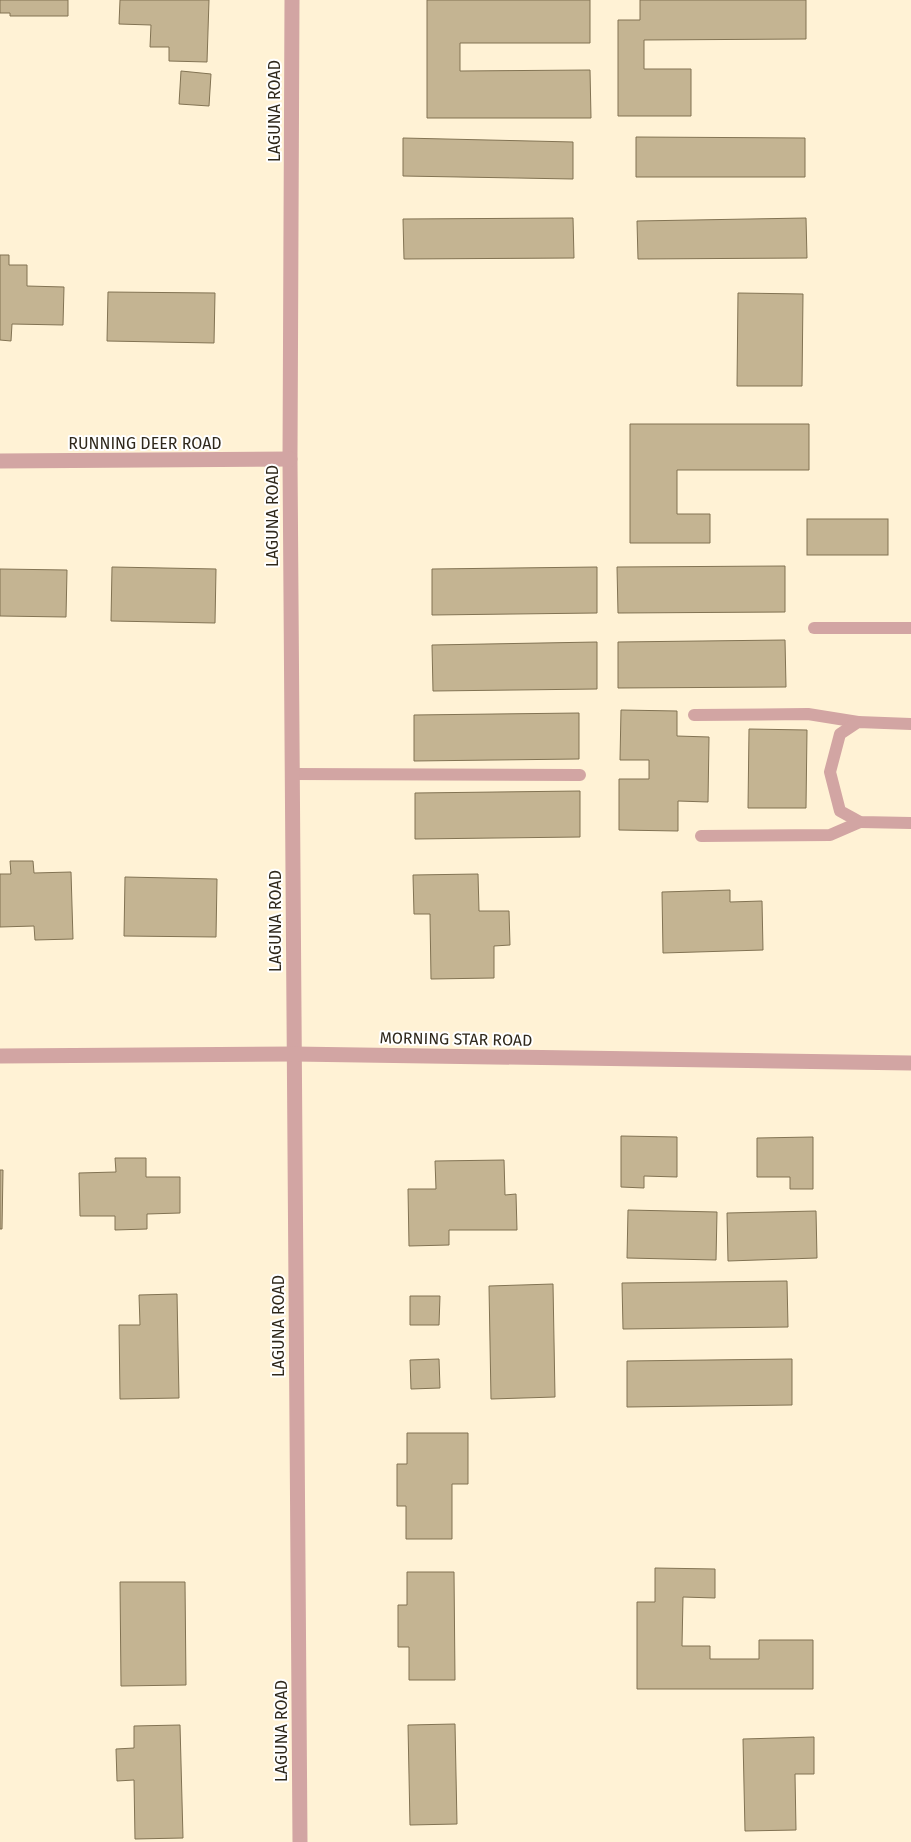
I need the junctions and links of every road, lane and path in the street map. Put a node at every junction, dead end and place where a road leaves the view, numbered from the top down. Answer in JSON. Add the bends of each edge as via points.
{"nodes":[{"id":1,"x":292,"y":0,"type":"edge"},
{"id":2,"x":290,"y":459,"type":"junction"},
{"id":3,"x":0,"y":461,"type":"edge"},
{"id":4,"x":814,"y":628,"type":"dead end"},
{"id":5,"x":911,"y":628,"type":"edge"},
{"id":6,"x":694,"y":715,"type":"dead end"},
{"id":7,"x":858,"y":722,"type":"junction"},
{"id":8,"x":911,"y":724,"type":"edge"},
{"id":9,"x":292,"y":774,"type":"junction"},
{"id":10,"x":580,"y":775,"type":"dead end"},
{"id":11,"x":860,"y":822,"type":"junction"},
{"id":12,"x":911,"y":823,"type":"edge"},
{"id":13,"x":701,"y":836,"type":"dead end"},
{"id":14,"x":294,"y":1054,"type":"junction"},
{"id":15,"x":0,"y":1056,"type":"edge"},
{"id":16,"x":911,"y":1063,"type":"edge"},
{"id":17,"x":300,"y":1842,"type":"edge"}],
"edges":[{"from":1,"to":2,"type":"street","name":"LAGUNA ROAD"},
{"from":2,"to":3,"type":"street","name":"RUNNING DEER ROAD"},
{"from":2,"to":9,"type":"street","name":"LAGUNA ROAD"},
{"from":4,"to":5,"type":"lane"},
{"from":6,"to":7,"type":"lane","via":[[808,714]]},
{"from":7,"to":8,"type":"lane"},
{"from":7,"to":11,"type":"lane","via":[[840,734],[830,772],[840,812]]},
{"from":9,"to":10,"type":"lane"},
{"from":9,"to":14,"type":"street","name":"LAGUNA ROAD"},
{"from":11,"to":12,"type":"lane"},
{"from":11,"to":13,"type":"lane","via":[[830,835]]},
{"from":14,"to":15,"type":"street","name":"MORNING STAR ROAD"},
{"from":14,"to":16,"type":"street","name":"MORNING STAR ROAD"},
{"from":14,"to":17,"type":"street","name":"LAGUNA ROAD"}]}
